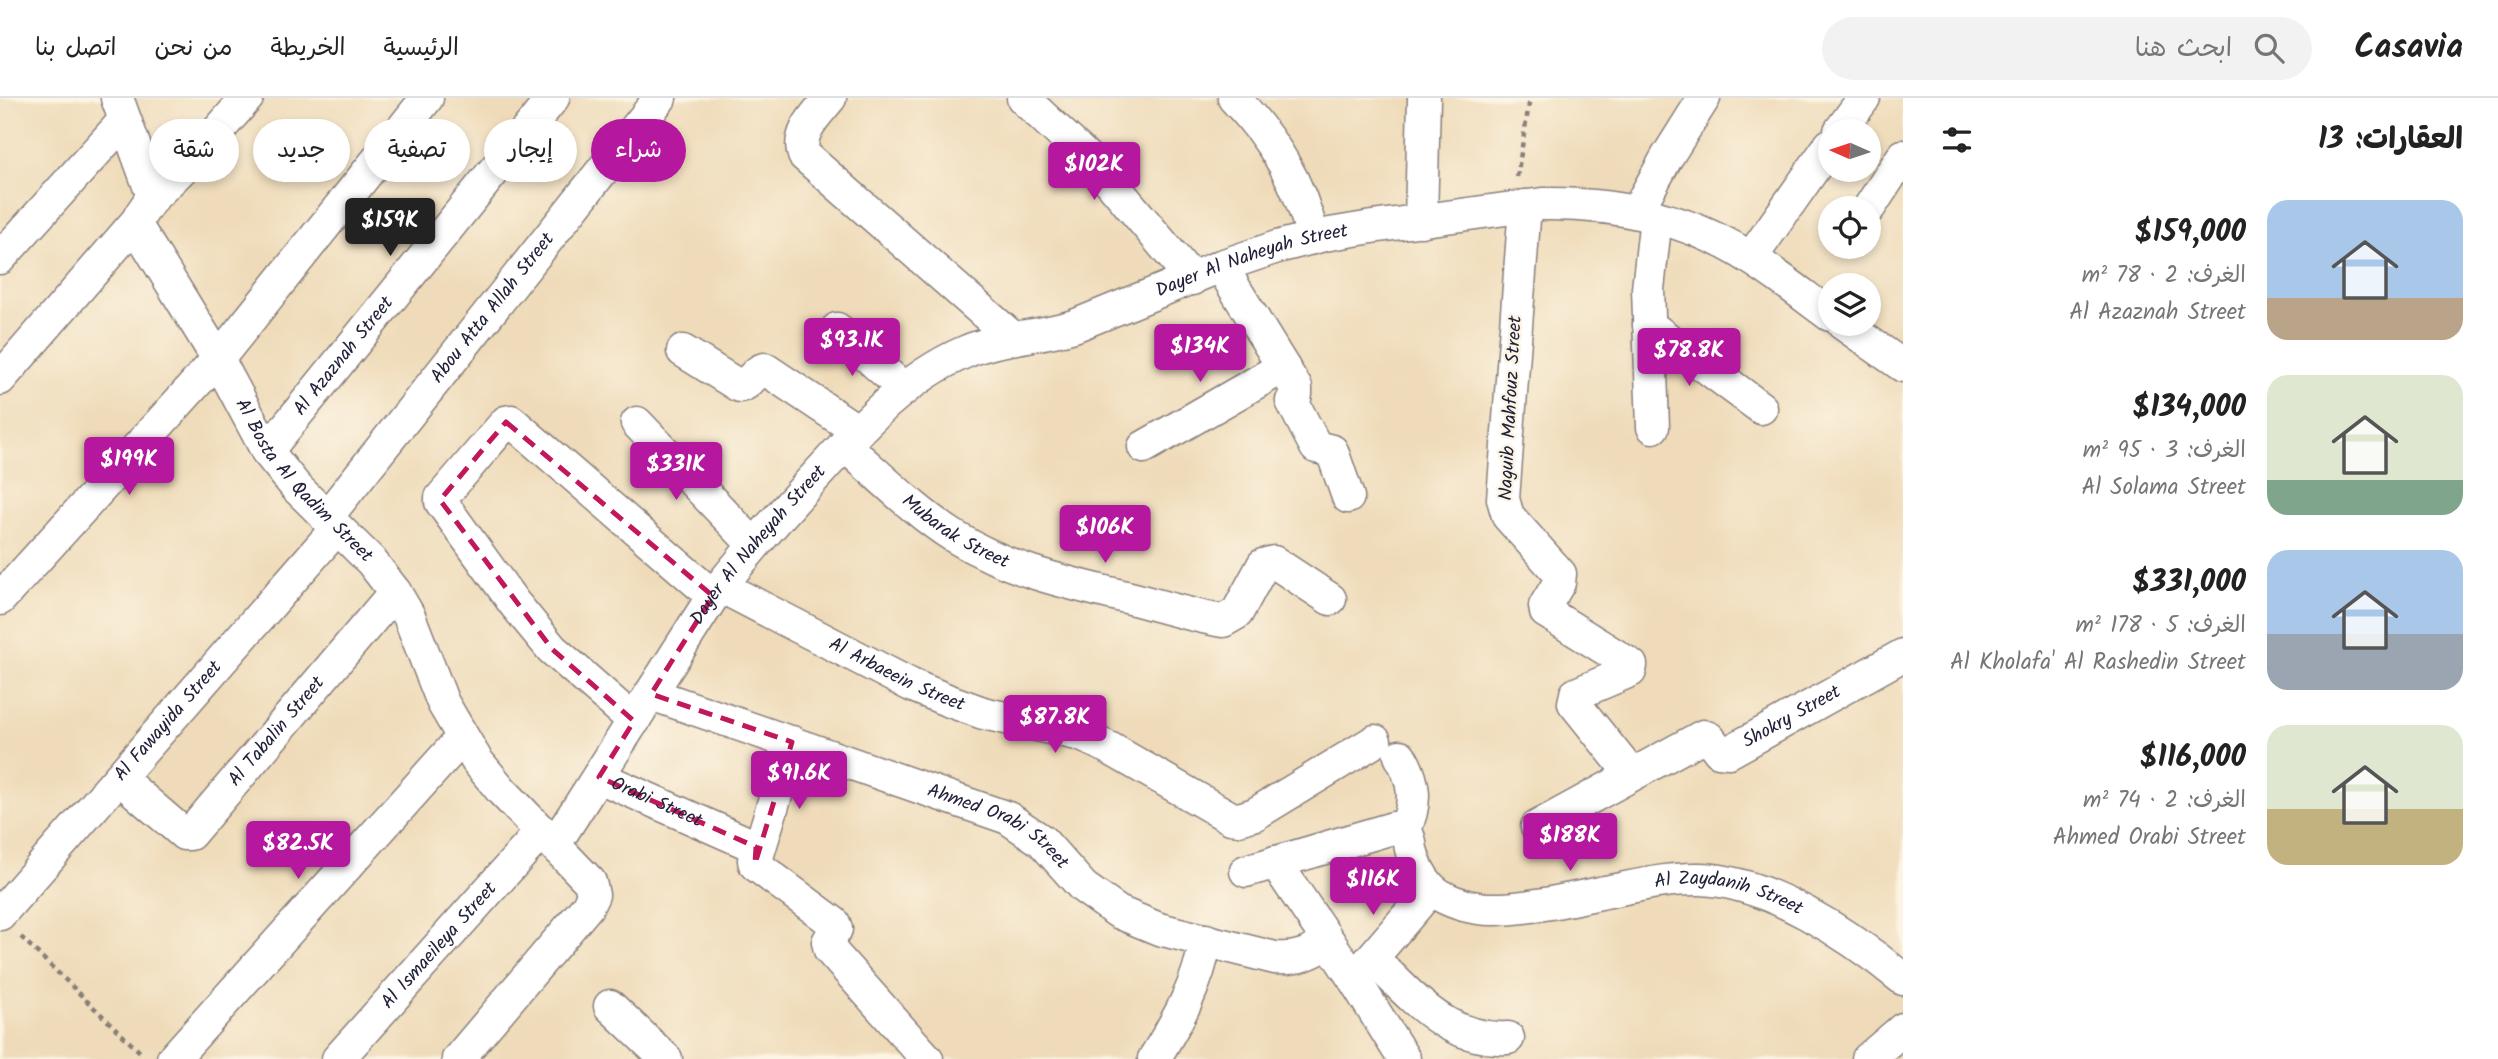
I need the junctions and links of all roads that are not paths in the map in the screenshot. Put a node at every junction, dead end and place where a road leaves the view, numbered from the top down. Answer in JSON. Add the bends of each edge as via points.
{"nodes":[{"id":1,"x":247,"y":98,"type":"edge"},
{"id":2,"x":427,"y":98,"type":"edge"},
{"id":3,"x":553,"y":98,"type":"edge"},
{"id":4,"x":660,"y":98,"type":"edge"},
{"id":5,"x":830,"y":98,"type":"edge"},
{"id":6,"x":1023,"y":98,"type":"edge"},
{"id":7,"x":1234,"y":98,"type":"edge"},
{"id":8,"x":1424,"y":98,"type":"edge"},
{"id":9,"x":1704,"y":98,"type":"edge"},
{"id":10,"x":1864,"y":98,"type":"edge"},
{"id":11,"x":120,"y":110,"type":"edge"},
{"id":12,"x":1849,"y":119,"type":"edge"},
{"id":13,"x":1903,"y":156,"type":"edge"},
{"id":14,"x":1818,"y":162,"type":"edge"},
{"id":15,"x":1877,"y":196,"type":"edge"},
{"id":16,"x":1518,"y":206,"type":"junction"},
{"id":17,"x":144,"y":209,"type":"junction"},
{"id":18,"x":1647,"y":214,"type":"junction"},
{"id":19,"x":1421,"y":221,"type":"junction"},
{"id":20,"x":1313,"y":238,"type":"junction"},
{"id":21,"x":0,"y":258,"type":"edge"},
{"id":22,"x":1751,"y":258,"type":"junction"},
{"id":23,"x":1221,"y":266,"type":"junction"},
{"id":24,"x":1192,"y":279,"type":"junction"},
{"id":25,"x":1818,"y":306,"type":"edge"},
{"id":26,"x":1649,"y":325,"type":"junction"},
{"id":27,"x":837,"y":329,"type":"dead end"},
{"id":28,"x":1860,"y":336,"type":"edge"},
{"id":29,"x":1013,"y":338,"type":"junction"},
{"id":30,"x":683,"y":351,"type":"dead end"},
{"id":31,"x":218,"y":359,"type":"junction"},
{"id":32,"x":1903,"y":366,"type":"edge"},
{"id":33,"x":1283,"y":367,"type":"junction"},
{"id":34,"x":0,"y":379,"type":"edge"},
{"id":35,"x":903,"y":388,"type":"junction"},
{"id":36,"x":1761,"y":408,"type":"dead end"},
{"id":37,"x":636,"y":423,"type":"dead end"},
{"id":38,"x":1653,"y":427,"type":"dead end"},
{"id":39,"x":851,"y":438,"type":"junction"},
{"id":40,"x":1144,"y":447,"type":"dead end"},
{"id":41,"x":267,"y":451,"type":"junction"},
{"id":42,"x":1348,"y":497,"type":"dead end"},
{"id":43,"x":332,"y":523,"type":"junction"},
{"id":44,"x":754,"y":545,"type":"junction"},
{"id":45,"x":716,"y":591,"type":"junction"},
{"id":46,"x":395,"y":592,"type":"junction"},
{"id":47,"x":0,"y":599,"type":"edge"},
{"id":48,"x":1330,"y":599,"type":"dead end"},
{"id":49,"x":1903,"y":655,"type":"edge"},
{"id":50,"x":651,"y":694,"type":"junction"},
{"id":51,"x":634,"y":721,"type":"junction"},
{"id":52,"x":462,"y":738,"type":"junction"},
{"id":53,"x":792,"y":742,"type":"junction"},
{"id":54,"x":1631,"y":774,"type":"junction"},
{"id":55,"x":599,"y":777,"type":"junction"},
{"id":56,"x":119,"y":778,"type":"junction"},
{"id":57,"x":1537,"y":827,"type":"dead end"},
{"id":58,"x":1404,"y":831,"type":"junction"},
{"id":59,"x":549,"y":838,"type":"junction"},
{"id":60,"x":755,"y":864,"type":"junction"},
{"id":61,"x":1432,"y":889,"type":"junction"},
{"id":62,"x":10,"y":925,"type":"edge"},
{"id":63,"x":1206,"y":940,"type":"junction"},
{"id":64,"x":1329,"y":942,"type":"junction"},
{"id":65,"x":1363,"y":968,"type":"junction"},
{"id":66,"x":1903,"y":979,"type":"edge"},
{"id":67,"x":610,"y":1006,"type":"dead end"},
{"id":68,"x":1903,"y":1029,"type":"edge"},
{"id":69,"x":1508,"y":1038,"type":"dead end"},
{"id":70,"x":466,"y":1056,"type":"edge"},
{"id":71,"x":173,"y":1059,"type":"edge"},
{"id":72,"x":338,"y":1059,"type":"edge"},
{"id":73,"x":666,"y":1059,"type":"edge"},
{"id":74,"x":927,"y":1059,"type":"edge"},
{"id":75,"x":1154,"y":1059,"type":"edge"},
{"id":76,"x":1404,"y":1059,"type":"edge"},
{"id":77,"x":1868,"y":1059,"type":"edge"}],
"edges":[{"from":1,"to":17,"type":"street"},
{"from":2,"to":31,"type":"street"},
{"from":3,"to":41,"type":"street","name":"Al Azaznah Street"},
{"from":4,"to":43,"type":"street","name":"Abou Atta Allah Street"},
{"from":5,"to":29,"type":"street","via":[[806,128],[804,155]]},
{"from":6,"to":24,"type":"street","via":[[1109,179]]},
{"from":7,"to":20,"type":"street","via":[[1284,161]]},
{"from":8,"to":19,"type":"street"},
{"from":9,"to":18,"type":"street","via":[[1667,157]]},
{"from":10,"to":12,"type":"street"},
{"from":11,"to":17,"type":"street","name":"Al Bosta Al Qadim Street","via":[[152,194]]},
{"from":11,"to":21,"type":"street"},
{"from":13,"to":15,"type":"street"},
{"from":14,"to":22,"type":"street"},
{"from":16,"to":18,"type":"street","name":"Dayer Al Naheyah Street","via":[[1574,204]]},
{"from":16,"to":19,"type":"street","name":"Dayer Al Naheyah Street"},
{"from":16,"to":54,"type":"street","name":"Naguib Mahfouz Street","via":[[1503,499],[1508,516],[1560,574],[1546,612],[1631,665],[1632,670],[1576,694],[1574,703]]},
{"from":17,"to":31,"type":"street","name":"Al Bosta Al Qadim Street","via":[[140,232]]},
{"from":17,"to":34,"type":"street"},
{"from":18,"to":22,"type":"street","name":"Dayer Al Naheyah Street","via":[[1695,230]]},
{"from":18,"to":26,"type":"street"},
{"from":19,"to":20,"type":"street","name":"Dayer Al Naheyah Street"},
{"from":20,"to":23,"type":"street","name":"Dayer Al Naheyah Street"},
{"from":22,"to":25,"type":"street","name":"Dayer Al Naheyah Street"},
{"from":23,"to":24,"type":"street","name":"Dayer Al Naheyah Street"},
{"from":23,"to":33,"type":"street"},
{"from":24,"to":29,"type":"street","name":"Dayer Al Naheyah Street","via":[[1073,326]]},
{"from":26,"to":36,"type":"street"},
{"from":26,"to":38,"type":"street"},
{"from":27,"to":35,"type":"street"},
{"from":28,"to":32,"type":"street"},
{"from":29,"to":35,"type":"street","name":"Dayer Al Naheyah Street","via":[[964,352]]},
{"from":30,"to":39,"type":"street","via":[[739,386],[765,369]]},
{"from":31,"to":41,"type":"street","name":"Al Bosta Al Qadim Street"},
{"from":31,"to":47,"type":"street"},
{"from":33,"to":40,"type":"street"},
{"from":33,"to":42,"type":"street","via":[[1297,391],[1292,401],[1316,447],[1332,451]]},
{"from":35,"to":39,"type":"street","name":"Dayer Al Naheyah Street"},
{"from":37,"to":44,"type":"street"},
{"from":39,"to":44,"type":"street","name":"Dayer Al Naheyah Street"},
{"from":39,"to":48,"type":"street","name":"Mubarak Street","via":[[923,513],[952,535],[1018,569],[1223,621],[1237,613],[1264,565],[1274,562]]},
{"from":41,"to":43,"type":"street","name":"Al Bosta Al Qadim Street"},
{"from":43,"to":46,"type":"street","name":"Al Bosta Al Qadim Street"},
{"from":43,"to":56,"type":"street","name":"Al Fawayida Street"},
{"from":44,"to":45,"type":"street","name":"Dayer Al Naheyah Street"},
{"from":45,"to":50,"type":"street","name":"Dayer Al Naheyah Street"},
{"from":45,"to":51,"type":"street","name":"Al Arbaeein Street","via":[[509,421],[440,500],[552,649]]},
{"from":45,"to":58,"type":"street","name":"Al Arbaeein Street","via":[[947,700],[1100,744],[1231,818],[1255,814],[1387,749],[1408,770],[1413,785],[1411,817]]},
{"from":46,"to":52,"type":"street","name":"Al Bosta Al Qadim Street"},
{"from":46,"to":56,"type":"street","name":"Al Tabalin Street","via":[[190,834],[184,834]]},
{"from":49,"to":54,"type":"street","name":"Shokry Street","via":[[1729,752],[1719,751],[1703,736]]},
{"from":50,"to":51,"type":"street","name":"Dayer Al Naheyah Street"},
{"from":50,"to":53,"type":"street","name":"Ahmed Orabi Street"},
{"from":51,"to":55,"type":"street","name":"Dayer Al Naheyah Street"},
{"from":52,"to":59,"type":"street","name":"Al Bosta Al Qadim Street","via":[[502,791]]},
{"from":52,"to":71,"type":"street"},
{"from":53,"to":60,"type":"street"},
{"from":53,"to":63,"type":"street","name":"Ahmed Orabi Street","via":[[1008,818],[1042,841],[1083,887],[1118,912],[1159,929]]},
{"from":54,"to":57,"type":"street","name":"Shokry Street"},
{"from":55,"to":59,"type":"street","name":"Dayer Al Naheyah Street"},
{"from":55,"to":60,"type":"street","name":"Orabi Street","via":[[752,845]]},
{"from":56,"to":62,"type":"street","name":"Al Fawayida Street"},
{"from":58,"to":61,"type":"street","via":[[1416,864]]},
{"from":58,"to":64,"type":"street","via":[[1393,828],[1261,866]]},
{"from":59,"to":70,"type":"street","name":"Al Bosta Al Qadim Street","via":[[590,882],[591,901]]},
{"from":59,"to":72,"type":"street","name":"Al Ismaeileya Street"},
{"from":60,"to":74,"type":"street","name":"Orabi Street","via":[[834,923],[830,950]]},
{"from":61,"to":65,"type":"street"},
{"from":61,"to":66,"type":"street","name":"Al Zaydanih Street","via":[[1462,904],[1496,909],[1670,879],[1733,883],[1816,919]]},
{"from":63,"to":64,"type":"street","name":"Ahmed Orabi Street","via":[[1286,959],[1307,956]]},
{"from":63,"to":75,"type":"street","via":[[1188,1002]]},
{"from":64,"to":65,"type":"street"},
{"from":65,"to":69,"type":"street","via":[[1447,1025],[1477,1037]]},
{"from":65,"to":76,"type":"street"},
{"from":67,"to":73,"type":"street"},
{"from":68,"to":77,"type":"street"}]}
